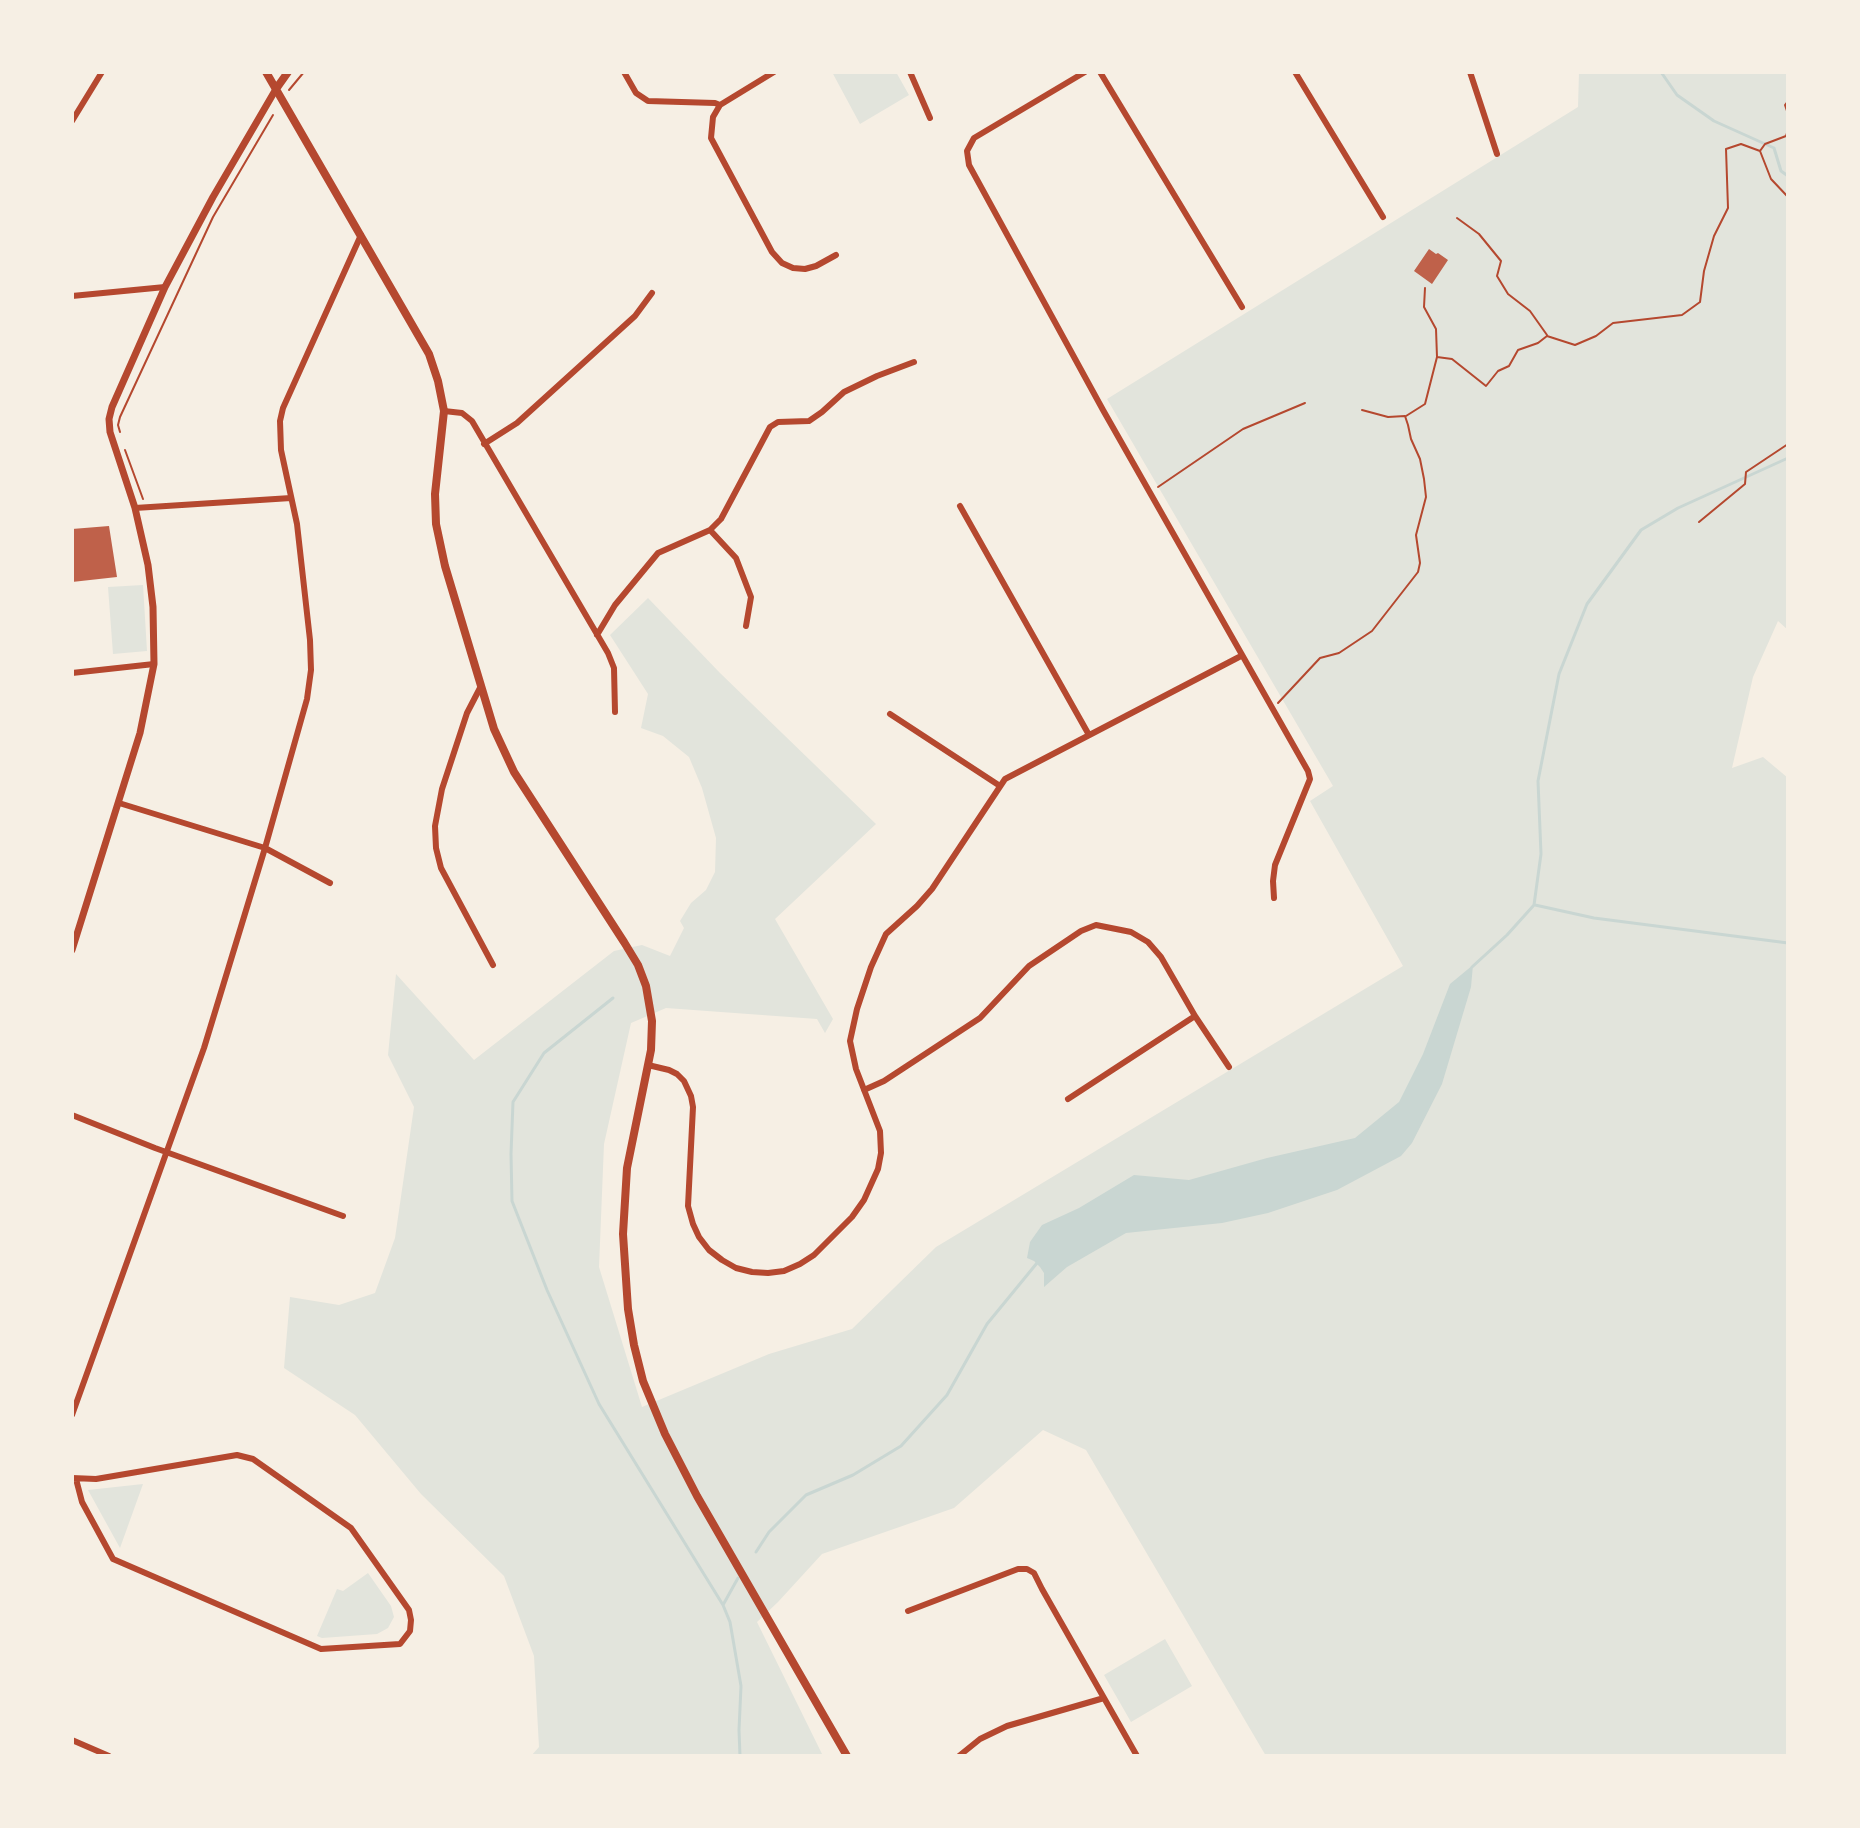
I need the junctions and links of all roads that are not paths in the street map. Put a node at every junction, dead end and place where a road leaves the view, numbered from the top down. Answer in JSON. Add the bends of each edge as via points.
{"nodes":[{"id":1,"x":102,"y":72,"type":"edge"},
{"id":2,"x":266,"y":72,"type":"edge"},
{"id":3,"x":288,"y":72,"type":"edge"},
{"id":4,"x":624,"y":72,"type":"edge"},
{"id":5,"x":774,"y":72,"type":"edge"},
{"id":6,"x":910,"y":72,"type":"edge"},
{"id":7,"x":1085,"y":72,"type":"edge"},
{"id":8,"x":1100,"y":72,"type":"edge"},
{"id":9,"x":1295,"y":72,"type":"edge"},
{"id":10,"x":1470,"y":72,"type":"edge"},
{"id":11,"x":276,"y":89,"type":"junction"},
{"id":12,"x":720,"y":105,"type":"junction"},
{"id":13,"x":930,"y":118,"type":"dead end"},
{"id":14,"x":72,"y":121,"type":"edge"},
{"id":15,"x":1497,"y":154,"type":"dead end"},
{"id":16,"x":1383,"y":217,"type":"dead end"},
{"id":17,"x":361,"y":235,"type":"junction"},
{"id":18,"x":836,"y":255,"type":"dead end"},
{"id":19,"x":165,"y":287,"type":"junction"},
{"id":20,"x":652,"y":293,"type":"dead end"},
{"id":21,"x":72,"y":296,"type":"edge"},
{"id":22,"x":1242,"y":307,"type":"dead end"},
{"id":23,"x":914,"y":362,"type":"dead end"},
{"id":24,"x":444,"y":411,"type":"junction"},
{"id":25,"x":484,"y":444,"type":"junction"},
{"id":26,"x":291,"y":498,"type":"junction"},
{"id":27,"x":960,"y":506,"type":"dead end"},
{"id":28,"x":135,"y":508,"type":"junction"},
{"id":29,"x":710,"y":530,"type":"junction"},
{"id":30,"x":746,"y":626,"type":"dead end"},
{"id":31,"x":597,"y":635,"type":"junction"},
{"id":32,"x":1241,"y":656,"type":"junction"},
{"id":33,"x":154,"y":664,"type":"junction"},
{"id":34,"x":72,"y":673,"type":"edge"},
{"id":35,"x":481,"y":686,"type":"junction"},
{"id":36,"x":615,"y":712,"type":"dead end"},
{"id":37,"x":890,"y":714,"type":"dead end"},
{"id":38,"x":1089,"y":735,"type":"junction"},
{"id":39,"x":1000,"y":786,"type":"junction"},
{"id":40,"x":119,"y":803,"type":"junction"},
{"id":41,"x":265,"y":848,"type":"junction"},
{"id":42,"x":330,"y":883,"type":"dead end"},
{"id":43,"x":1274,"y":898,"type":"dead end"},
{"id":44,"x":72,"y":950,"type":"edge"},
{"id":45,"x":493,"y":965,"type":"dead end"},
{"id":46,"x":1195,"y":1016,"type":"junction"},
{"id":47,"x":648,"y":1065,"type":"junction"},
{"id":48,"x":1229,"y":1067,"type":"dead end"},
{"id":49,"x":864,"y":1090,"type":"junction"},
{"id":50,"x":1068,"y":1099,"type":"dead end"},
{"id":51,"x":72,"y":1115,"type":"edge"},
{"id":52,"x":168,"y":1152,"type":"junction"},
{"id":53,"x":343,"y":1216,"type":"dead end"},
{"id":54,"x":72,"y":1415,"type":"edge"},
{"id":55,"x":74,"y":1479,"type":"edge"},
{"id":56,"x":908,"y":1611,"type":"dead end"},
{"id":57,"x":1104,"y":1698,"type":"junction"},
{"id":58,"x":72,"y":1740,"type":"edge"},
{"id":59,"x":109,"y":1756,"type":"edge"},
{"id":60,"x":847,"y":1756,"type":"edge"},
{"id":61,"x":959,"y":1756,"type":"edge"},
{"id":62,"x":1137,"y":1756,"type":"edge"}],
"edges":[{"from":1,"to":14,"type":"street"},
{"from":2,"to":11,"type":"main road"},
{"from":3,"to":11,"type":"main road"},
{"from":4,"to":12,"type":"street","via":[[636,93],[648,101]]},
{"from":5,"to":12,"type":"street"},
{"from":6,"to":13,"type":"street"},
{"from":7,"to":32,"type":"street","via":[[974,138],[967,151],[969,165]]},
{"from":8,"to":22,"type":"street"},
{"from":9,"to":16,"type":"street"},
{"from":10,"to":15,"type":"street"},
{"from":11,"to":17,"type":"main road"},
{"from":11,"to":19,"type":"street"},
{"from":12,"to":18,"type":"street","via":[[711,138],[772,252],[782,263],[805,269]]},
{"from":17,"to":24,"type":"main road","via":[[429,354]]},
{"from":17,"to":26,"type":"street","via":[[283,408],[280,436]]},
{"from":19,"to":21,"type":"street"},
{"from":19,"to":28,"type":"street","via":[[109,419]]},
{"from":20,"to":25,"type":"street","via":[[635,316],[517,423]]},
{"from":23,"to":29,"type":"street","via":[[844,392],[809,421],[770,427],[734,498]]},
{"from":24,"to":25,"type":"street","via":[[467,416]]},
{"from":24,"to":35,"type":"main road","via":[[436,524]]},
{"from":25,"to":31,"type":"street"},
{"from":26,"to":28,"type":"street"},
{"from":26,"to":41,"type":"street","via":[[311,670]]},
{"from":27,"to":38,"type":"street"},
{"from":28,"to":33,"type":"street","via":[[150,579]]},
{"from":29,"to":30,"type":"street","via":[[736,558],[751,597]]},
{"from":29,"to":31,"type":"street","via":[[658,553]]},
{"from":31,"to":36,"type":"street","via":[[614,668]]},
{"from":32,"to":38,"type":"street"},
{"from":32,"to":43,"type":"street","via":[[1310,779],[1275,865]]},
{"from":33,"to":34,"type":"street"},
{"from":33,"to":40,"type":"street"},
{"from":35,"to":45,"type":"street","via":[[442,789],[435,826],[441,868]]},
{"from":35,"to":47,"type":"main road","via":[[514,772],[638,965],[651,1010]]},
{"from":37,"to":39,"type":"street"},
{"from":38,"to":39,"type":"street","via":[[1014,773]]},
{"from":39,"to":49,"type":"street","via":[[932,889],[886,934],[871,967],[850,1041]]},
{"from":40,"to":41,"type":"street"},
{"from":40,"to":44,"type":"street"},
{"from":41,"to":42,"type":"street"},
{"from":41,"to":52,"type":"street"},
{"from":46,"to":48,"type":"street"},
{"from":46,"to":49,"type":"street","via":[[1148,942],[1131,932],[1096,925],[1029,966],[980,1018]]},
{"from":46,"to":50,"type":"street"},
{"from":47,"to":49,"type":"street","via":[[675,1073],[691,1096],[688,1206],[699,1237],[722,1260],[752,1272],[784,1271],[814,1255],[864,1200],[878,1169],[882,1141]]},
{"from":47,"to":60,"type":"main road","via":[[627,1168],[623,1234],[628,1309],[643,1381],[697,1496]]},
{"from":51,"to":52,"type":"street"},
{"from":52,"to":53,"type":"street"},
{"from":52,"to":54,"type":"street"},
{"from":55,"to":55,"type":"street","via":[[237,1455],[253,1459],[351,1528],[409,1610],[410,1631],[400,1644],[321,1649],[113,1559]]},
{"from":56,"to":57,"type":"street","via":[[1027,1569]]},
{"from":57,"to":61,"type":"street","via":[[1007,1726]]},
{"from":57,"to":62,"type":"street"},
{"from":58,"to":59,"type":"street"}]}
